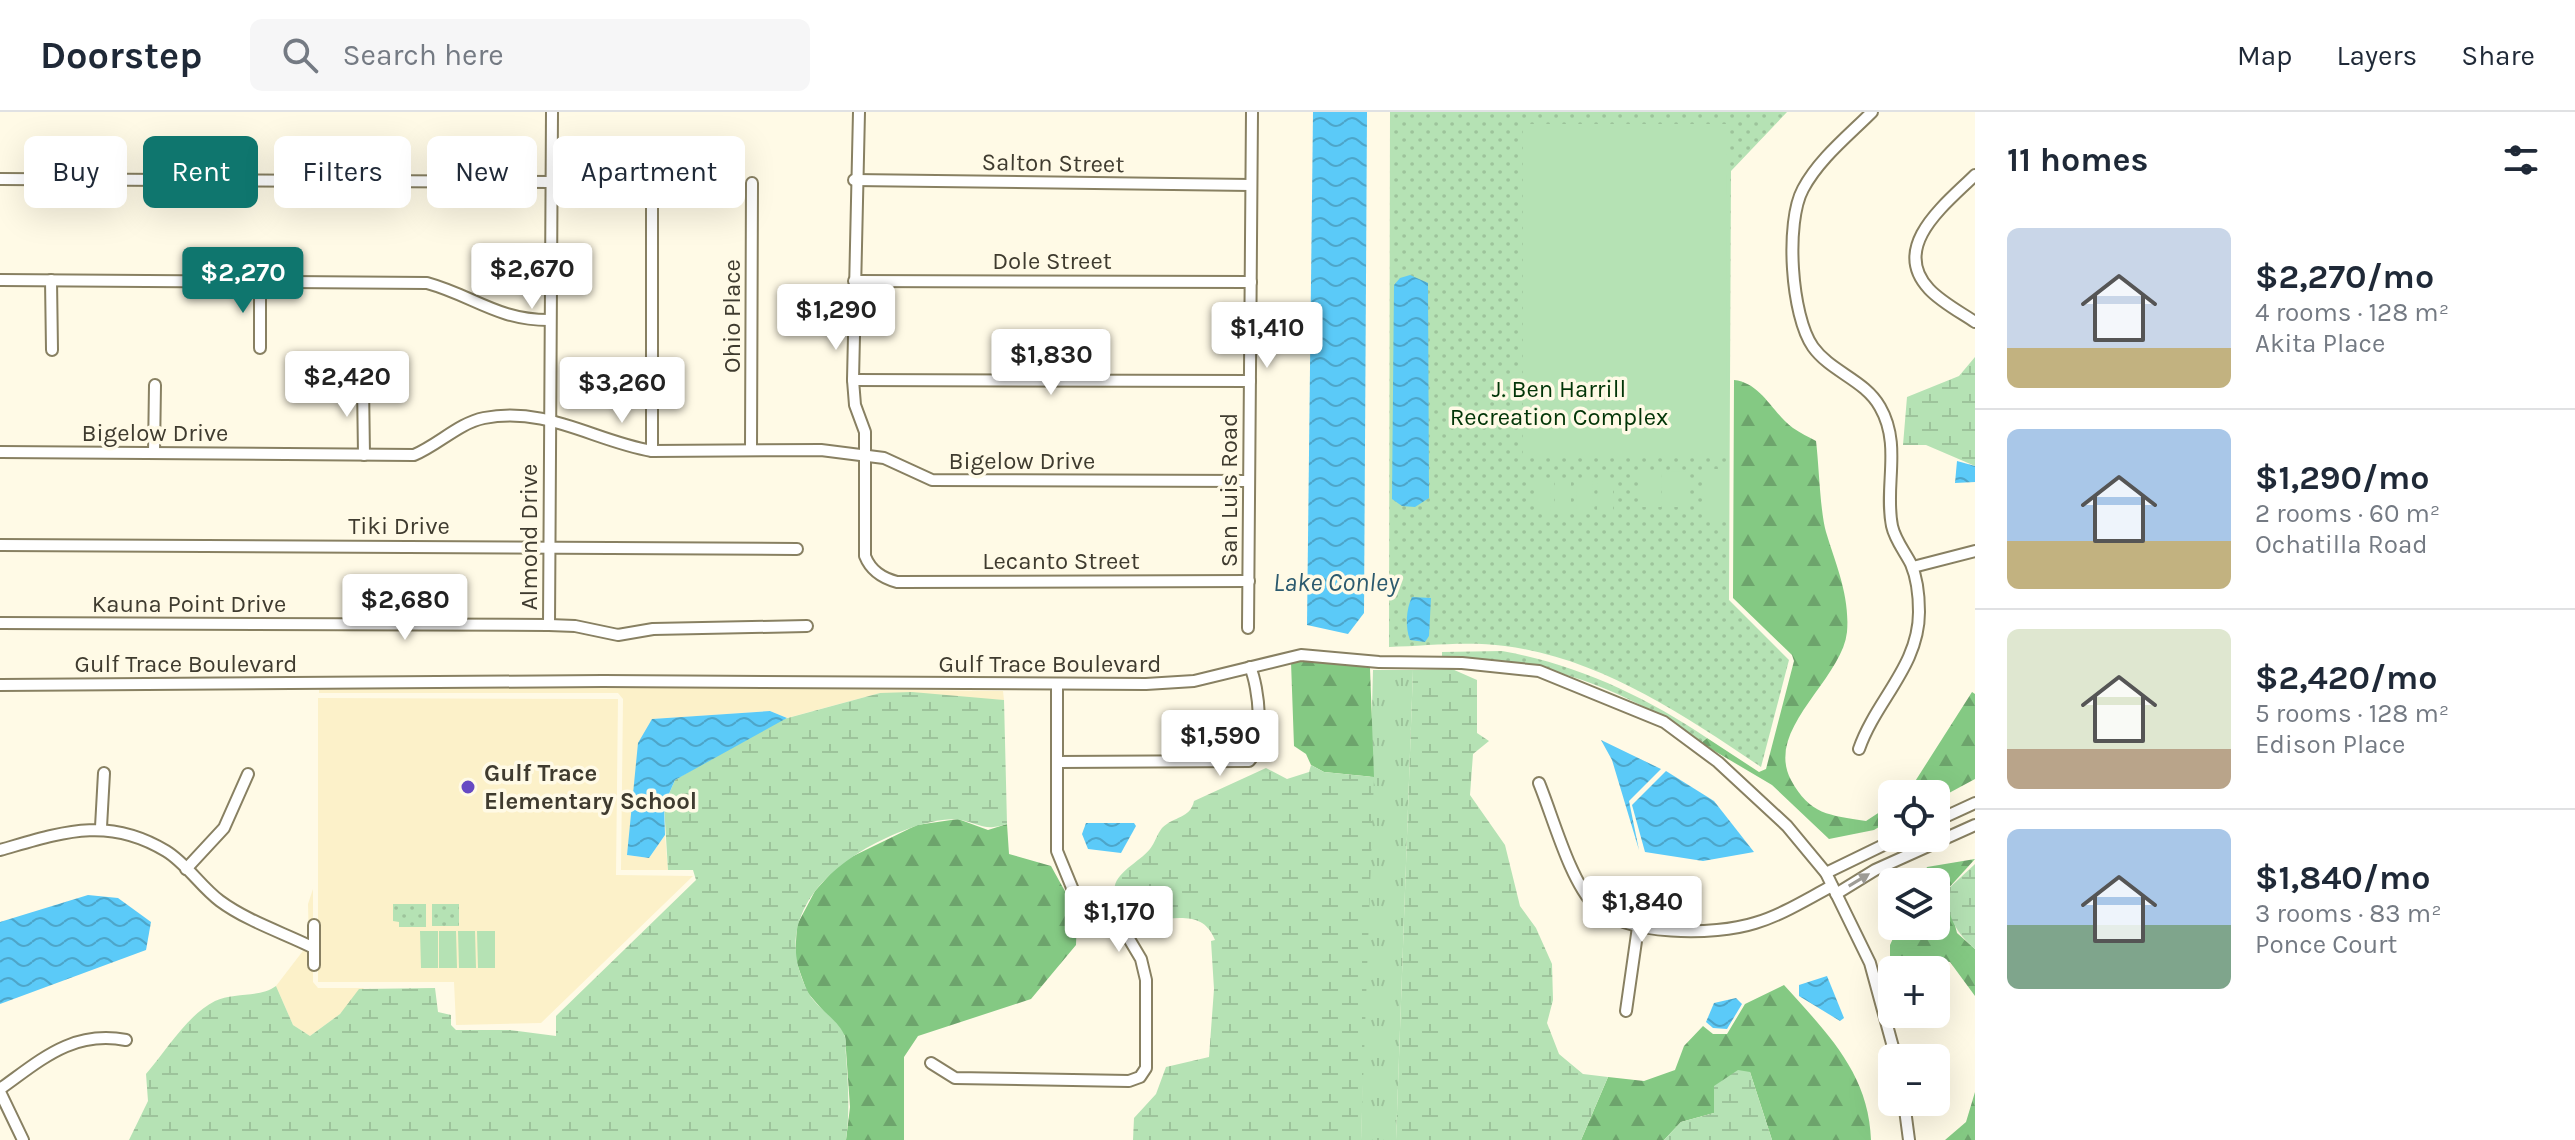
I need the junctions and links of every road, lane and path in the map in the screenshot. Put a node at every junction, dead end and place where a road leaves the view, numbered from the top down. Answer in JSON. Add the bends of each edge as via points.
{"nodes":[{"id":1,"x":552,"y":112,"type":"edge"},
{"id":2,"x":859,"y":112,"type":"edge"},
{"id":3,"x":1252,"y":112,"type":"edge"},
{"id":4,"x":1872,"y":112,"type":"edge"},
{"id":5,"x":1975,"y":175,"type":"edge"},
{"id":6,"x":0,"y":179,"type":"edge"},
{"id":7,"x":854,"y":180,"type":"junction"},
{"id":8,"x":550,"y":182,"type":"junction"},
{"id":9,"x":752,"y":183,"type":"dead end"},
{"id":10,"x":1251,"y":185,"type":"junction"},
{"id":11,"x":652,"y":208,"type":"edge"},
{"id":12,"x":0,"y":280,"type":"edge"},
{"id":13,"x":51,"y":280,"type":"junction"},
{"id":14,"x":260,"y":281,"type":"junction"},
{"id":15,"x":854,"y":281,"type":"junction"},
{"id":16,"x":1251,"y":282,"type":"junction"},
{"id":17,"x":549,"y":320,"type":"junction"},
{"id":18,"x":1975,"y":322,"type":"edge"},
{"id":19,"x":260,"y":348,"type":"dead end"},
{"id":20,"x":52,"y":350,"type":"dead end"},
{"id":21,"x":853,"y":380,"type":"junction"},
{"id":22,"x":1250,"y":381,"type":"junction"},
{"id":23,"x":363,"y":384,"type":"dead end"},
{"id":24,"x":155,"y":385,"type":"dead end"},
{"id":25,"x":548,"y":420,"type":"junction"},
{"id":26,"x":751,"y":448,"type":"junction"},
{"id":27,"x":652,"y":451,"type":"junction"},
{"id":28,"x":0,"y":452,"type":"edge"},
{"id":29,"x":154,"y":453,"type":"junction"},
{"id":30,"x":364,"y":455,"type":"junction"},
{"id":31,"x":866,"y":458,"type":"junction"},
{"id":32,"x":1249,"y":481,"type":"junction"},
{"id":33,"x":0,"y":545,"type":"edge"},
{"id":34,"x":549,"y":547,"type":"junction"},
{"id":35,"x":797,"y":549,"type":"dead end"},
{"id":36,"x":1975,"y":551,"type":"edge"},
{"id":37,"x":1913,"y":567,"type":"junction"},
{"id":38,"x":1249,"y":581,"type":"junction"},
{"id":39,"x":0,"y":623,"type":"edge"},
{"id":40,"x":549,"y":625,"type":"junction"},
{"id":41,"x":807,"y":626,"type":"dead end"},
{"id":42,"x":1248,"y":628,"type":"dead end"},
{"id":43,"x":1250,"y":667,"type":"junction"},
{"id":44,"x":0,"y":685,"type":"edge"},
{"id":45,"x":1057,"y":686,"type":"junction"},
{"id":46,"x":1859,"y":749,"type":"dead end"},
{"id":47,"x":1058,"y":762,"type":"junction"},
{"id":48,"x":104,"y":773,"type":"dead end"},
{"id":49,"x":248,"y":774,"type":"dead end"},
{"id":50,"x":1539,"y":783,"type":"dead end"},
{"id":51,"x":1975,"y":803,"type":"edge"},
{"id":52,"x":1950,"y":815,"type":"edge"},
{"id":53,"x":1975,"y":825,"type":"edge"},
{"id":54,"x":101,"y":827,"type":"junction"},
{"id":55,"x":1878,"y":848,"type":"edge"},
{"id":56,"x":0,"y":850,"type":"edge"},
{"id":57,"x":186,"y":869,"type":"junction"},
{"id":58,"x":1826,"y":873,"type":"junction"},
{"id":59,"x":1834,"y":890,"type":"junction"},
{"id":60,"x":314,"y":925,"type":"dead end"},
{"id":61,"x":1638,"y":927,"type":"junction"},
{"id":62,"x":314,"y":948,"type":"junction"},
{"id":63,"x":314,"y":965,"type":"dead end"},
{"id":64,"x":1626,"y":1011,"type":"dead end"},
{"id":65,"x":126,"y":1040,"type":"dead end"},
{"id":66,"x":1892,"y":1044,"type":"edge"},
{"id":67,"x":931,"y":1063,"type":"dead end"},
{"id":68,"x":0,"y":1090,"type":"edge"},
{"id":69,"x":1906,"y":1116,"type":"edge"},
{"id":70,"x":23,"y":1140,"type":"edge"},
{"id":71,"x":1909,"y":1140,"type":"edge"}],
"edges":[{"from":1,"to":8,"type":"street","name":"Almond Drive"},
{"from":2,"to":7,"type":"street"},
{"from":3,"to":10,"type":"street","name":"San Luis Road"},
{"from":4,"to":37,"type":"street","via":[[1815,170],[1801,193],[1795,219],[1794,296],[1801,328],[1815,351],[1870,392],[1886,418],[1892,444],[1891,524]]},
{"from":5,"to":18,"type":"street","via":[[1923,229],[1916,250],[1919,272],[1930,290]]},
{"from":6,"to":8,"type":"street"},
{"from":7,"to":10,"type":"street","name":"Salton Street"},
{"from":7,"to":15,"type":"street"},
{"from":8,"to":17,"type":"street","name":"Almond Drive"},
{"from":9,"to":26,"type":"street","name":"Ohio Place"},
{"from":10,"to":16,"type":"street","name":"San Luis Road"},
{"from":11,"to":27,"type":"street"},
{"from":12,"to":13,"type":"street"},
{"from":13,"to":14,"type":"street"},
{"from":13,"to":20,"type":"street"},
{"from":14,"to":17,"type":"street","via":[[427,283],[519,320]]},
{"from":14,"to":19,"type":"street"},
{"from":15,"to":16,"type":"street","name":"Dole Street"},
{"from":15,"to":21,"type":"street"},
{"from":16,"to":22,"type":"street","name":"San Luis Road"},
{"from":17,"to":25,"type":"street","name":"Almond Drive"},
{"from":21,"to":22,"type":"street"},
{"from":21,"to":31,"type":"street"},
{"from":22,"to":32,"type":"street","name":"San Luis Road"},
{"from":23,"to":30,"type":"street"},
{"from":24,"to":29,"type":"street"},
{"from":25,"to":27,"type":"street","name":"Bigelow Drive"},
{"from":25,"to":30,"type":"street","name":"Bigelow Drive","via":[[484,418],[414,455]]},
{"from":25,"to":34,"type":"street","name":"Almond Drive"},
{"from":26,"to":27,"type":"street","name":"Bigelow Drive"},
{"from":26,"to":31,"type":"street","name":"Bigelow Drive","via":[[821,450]]},
{"from":28,"to":29,"type":"street","name":"Bigelow Drive"},
{"from":29,"to":30,"type":"street","name":"Bigelow Drive"},
{"from":31,"to":32,"type":"street","name":"Bigelow Drive","via":[[884,458],[945,481]]},
{"from":31,"to":38,"type":"street","name":"Lecanto Street","via":[[865,556],[876,572],[897,582]]},
{"from":32,"to":38,"type":"street","name":"San Luis Road"},
{"from":33,"to":34,"type":"street","name":"Tiki Drive"},
{"from":34,"to":35,"type":"street","name":"Tiki Drive"},
{"from":34,"to":40,"type":"street","name":"Almond Drive"},
{"from":36,"to":37,"type":"street"},
{"from":37,"to":46,"type":"street","via":[[1919,612],[1914,647],[1901,677],[1868,723]]},
{"from":38,"to":42,"type":"street","name":"San Luis Road"},
{"from":39,"to":40,"type":"street","name":"Kauna Point Drive"},
{"from":40,"to":41,"type":"street","name":"Kauna Point Drive","via":[[618,635],[653,629]]},
{"from":43,"to":45,"type":"street","name":"Gulf Trace Boulevard","via":[[1170,683]]},
{"from":43,"to":47,"type":"street","via":[[1257,687],[1257,747],[1249,761]]},
{"from":43,"to":58,"type":"street","name":"Gulf Trace Boulevard","via":[[1279,658],[1326,655],[1539,671],[1576,684],[1664,722],[1718,762],[1787,826]]},
{"from":44,"to":45,"type":"street","name":"Gulf Trace Boulevard","via":[[615,681]]},
{"from":45,"to":47,"type":"street"},
{"from":47,"to":67,"type":"street","via":[[1057,851],[1073,890],[1086,905],[1122,927],[1141,959],[1146,980],[1146,1068],[1129,1081],[955,1078]]},
{"from":48,"to":54,"type":"street"},
{"from":49,"to":57,"type":"street","via":[[224,828]]},
{"from":50,"to":61,"type":"street","via":[[1594,905]]},
{"from":51,"to":52,"type":"street"},
{"from":59,"to":53,"type":"street","one_way":true},
{"from":54,"to":56,"type":"street"},
{"from":54,"to":57,"type":"street","via":[[167,851]]},
{"from":55,"to":58,"type":"street"},
{"from":57,"to":62,"type":"street","via":[[221,902]]},
{"from":58,"to":59,"type":"street","name":"Gulf Trace Boulevard"},
{"from":59,"to":61,"type":"street","via":[[1755,924],[1723,930]]},
{"from":59,"to":66,"type":"street","name":"Gulf Trace Boulevard","via":[[1870,963]]},
{"from":60,"to":62,"type":"street"},
{"from":61,"to":64,"type":"street"},
{"from":62,"to":63,"type":"street"},
{"from":65,"to":68,"type":"street","via":[[101,1035],[58,1048]]},
{"from":68,"to":70,"type":"street"},
{"from":69,"to":71,"type":"street"}]}
